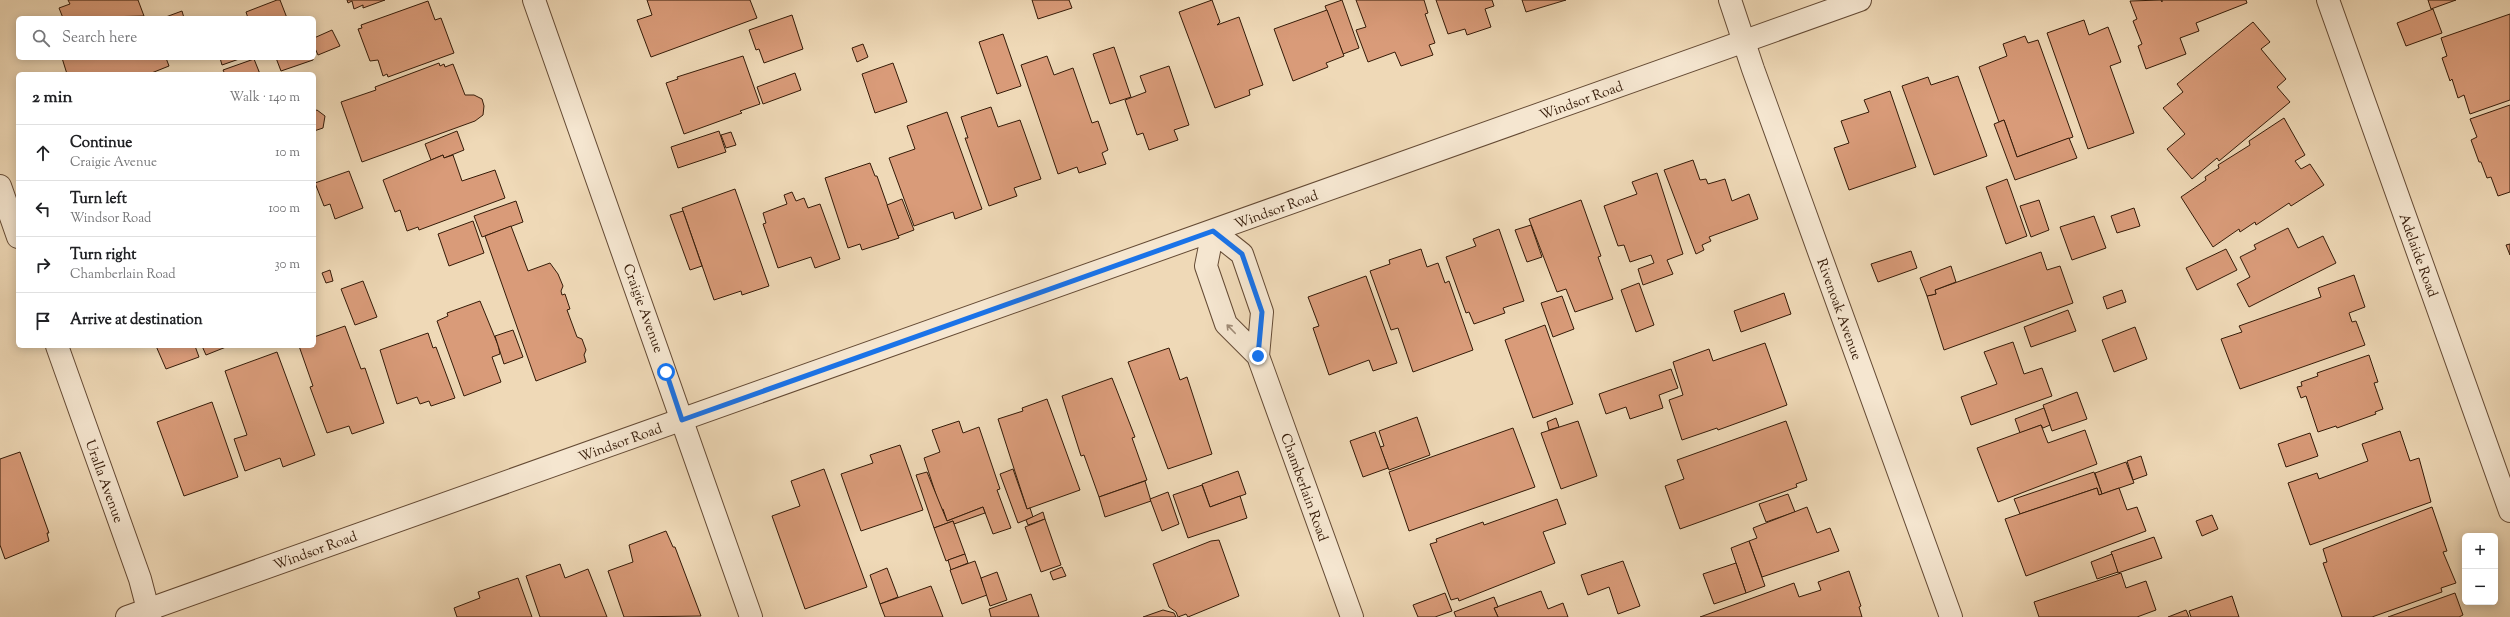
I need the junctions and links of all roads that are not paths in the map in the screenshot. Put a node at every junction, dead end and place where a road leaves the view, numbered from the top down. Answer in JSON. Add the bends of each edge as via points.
{"nodes":[{"id":1,"x":534,"y":0,"type":"edge"},
{"id":2,"x":1730,"y":0,"type":"edge"},
{"id":3,"x":1860,"y":0,"type":"edge"},
{"id":4,"x":2328,"y":0,"type":"edge"},
{"id":5,"x":1744,"y":41,"type":"junction"},
{"id":6,"x":0,"y":186,"type":"edge"},
{"id":7,"x":16,"y":231,"type":"edge"},
{"id":8,"x":1213,"y":231,"type":"junction"},
{"id":9,"x":58,"y":348,"type":"edge"},
{"id":10,"x":1258,"y":356,"type":"junction"},
{"id":11,"x":682,"y":420,"type":"junction"},
{"id":12,"x":2510,"y":511,"type":"edge"},
{"id":13,"x":149,"y":613,"type":"edge"},
{"id":14,"x":126,"y":617,"type":"edge"},
{"id":15,"x":751,"y":617,"type":"edge"},
{"id":16,"x":1352,"y":617,"type":"edge"},
{"id":17,"x":1951,"y":617,"type":"edge"}],
"edges":[{"from":1,"to":11,"type":"street","name":"Craigie Avenue"},
{"from":2,"to":5,"type":"street","name":"Rivenoak Avenue"},
{"from":3,"to":5,"type":"street","name":"Windsor Road"},
{"from":4,"to":12,"type":"street","name":"Adelaide Road"},
{"from":5,"to":8,"type":"street","name":"Windsor Road"},
{"from":5,"to":17,"type":"street","name":"Rivenoak Avenue"},
{"from":6,"to":7,"type":"street"},
{"from":10,"to":8,"type":"street","name":"Chamberlain Road","one_way":true,"via":[[1226,324],[1206,266]]},
{"from":8,"to":10,"type":"street","name":"Chamberlain Road","via":[[1242,254],[1262,312]]},
{"from":8,"to":11,"type":"street","name":"Windsor Road"},
{"from":9,"to":13,"type":"street","name":"Uralla Avenue","via":[[140,579]]},
{"from":10,"to":16,"type":"street","name":"Chamberlain Road"},
{"from":11,"to":13,"type":"street","name":"Windsor Road"},
{"from":11,"to":15,"type":"street","name":"Craigie Avenue"},
{"from":13,"to":14,"type":"street","name":"Windsor Road"}]}
